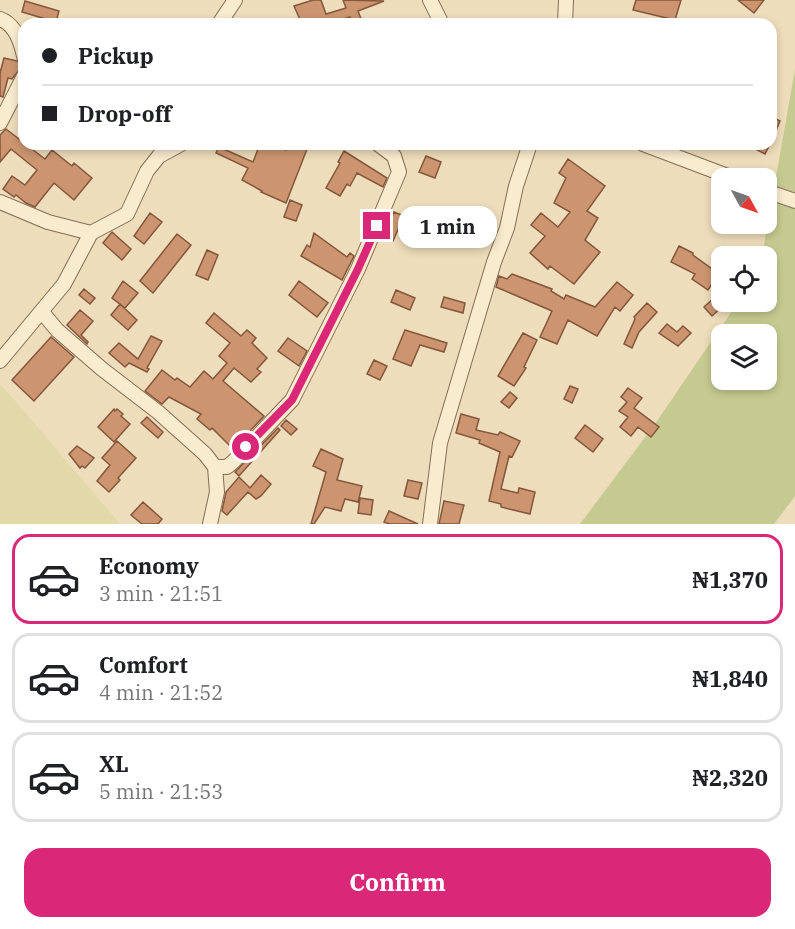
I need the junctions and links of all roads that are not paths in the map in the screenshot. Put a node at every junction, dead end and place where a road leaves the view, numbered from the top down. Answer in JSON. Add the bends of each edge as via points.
{"nodes":[{"id":1,"x":235,"y":0,"type":"edge"},
{"id":2,"x":430,"y":0,"type":"edge"},
{"id":3,"x":566,"y":0,"type":"edge"},
{"id":4,"x":223,"y":18,"type":"edge"},
{"id":5,"x":439,"y":18,"type":"edge"},
{"id":6,"x":565,"y":18,"type":"edge"},
{"id":7,"x":0,"y":19,"type":"edge"},
{"id":8,"x":18,"y":37,"type":"edge"},
{"id":9,"x":18,"y":88,"type":"edge"},
{"id":10,"x":0,"y":123,"type":"edge"},
{"id":11,"x":168,"y":150,"type":"edge"},
{"id":12,"x":386,"y":150,"type":"edge"},
{"id":13,"x":528,"y":150,"type":"edge"},
{"id":14,"x":659,"y":150,"type":"edge"},
{"id":15,"x":711,"y":170,"type":"edge"},
{"id":16,"x":777,"y":195,"type":"edge"},
{"id":17,"x":795,"y":201,"type":"edge"},
{"id":18,"x":0,"y":202,"type":"edge"},
{"id":19,"x":91,"y":233,"type":"junction"},
{"id":20,"x":42,"y":312,"type":"junction"},
{"id":21,"x":0,"y":361,"type":"edge"},
{"id":22,"x":215,"y":467,"type":"junction"},
{"id":23,"x":210,"y":524,"type":"edge"},
{"id":24,"x":430,"y":524,"type":"edge"}],
"edges":[{"from":1,"to":4,"type":"street"},
{"from":2,"to":5,"type":"street"},
{"from":3,"to":6,"type":"street"},
{"from":7,"to":8,"type":"street"},
{"from":9,"to":10,"type":"street"},
{"from":11,"to":19,"type":"street","via":[[147,171],[127,214]]},
{"from":12,"to":22,"type":"street","via":[[394,156],[399,172],[358,269],[292,400],[234,461],[227,467]]},
{"from":13,"to":24,"type":"street","via":[[440,443]]},
{"from":14,"to":15,"type":"street"},
{"from":16,"to":17,"type":"street"},
{"from":18,"to":19,"type":"street","via":[[48,222]]},
{"from":19,"to":20,"type":"street","via":[[64,284]]},
{"from":20,"to":21,"type":"street"},
{"from":20,"to":22,"type":"street","via":[[57,330],[158,412]]},
{"from":22,"to":23,"type":"street","via":[[217,492]]}]}
